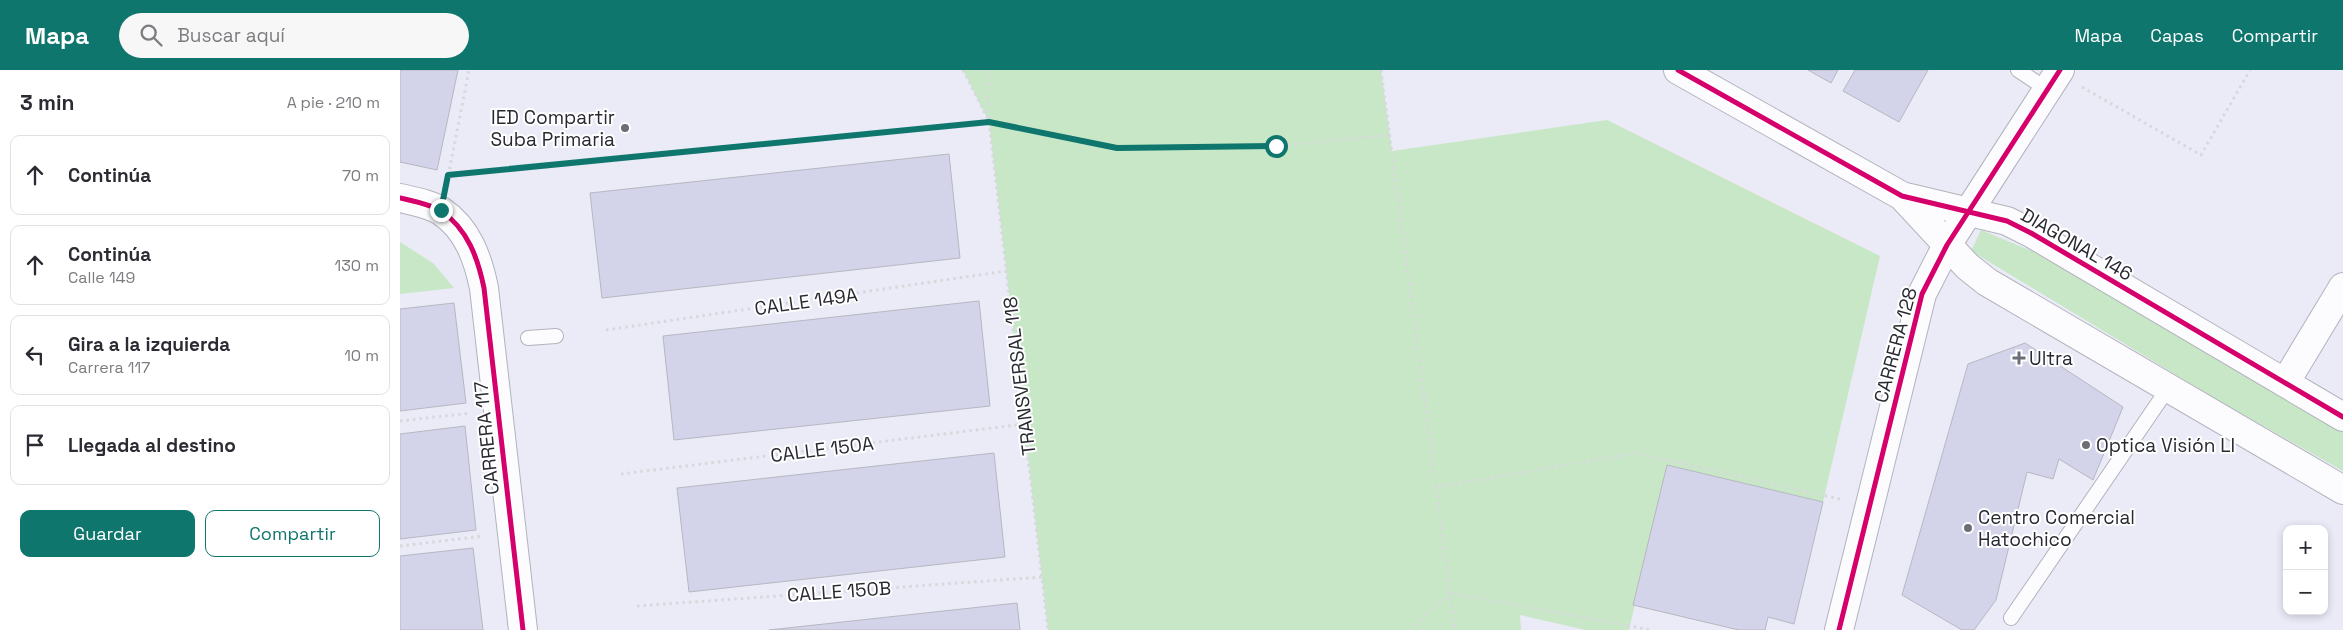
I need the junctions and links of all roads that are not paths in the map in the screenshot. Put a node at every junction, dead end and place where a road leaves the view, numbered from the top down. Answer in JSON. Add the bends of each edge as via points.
{"nodes":[{"id":1,"x":1678,"y":70,"type":"edge"},
{"id":2,"x":2018,"y":70,"type":"edge"},
{"id":3,"x":2055,"y":78,"type":"edge"},
{"id":4,"x":1902,"y":196,"type":"junction"},
{"id":5,"x":400,"y":198,"type":"edge"},
{"id":6,"x":1971,"y":211,"type":"junction"},
{"id":7,"x":1947,"y":245,"type":"junction"},
{"id":8,"x":2343,"y":287,"type":"edge"},
{"id":9,"x":556,"y":336,"type":"dead end"},
{"id":10,"x":528,"y":338,"type":"dead end"},
{"id":11,"x":2286,"y":383,"type":"junction"},
{"id":12,"x":2169,"y":387,"type":"junction"},
{"id":13,"x":2343,"y":417,"type":"edge"},
{"id":14,"x":2343,"y":490,"type":"edge"},
{"id":15,"x":2011,"y":618,"type":"dead end"},
{"id":16,"x":523,"y":630,"type":"edge"},
{"id":17,"x":1838,"y":630,"type":"edge"}],
"edges":[{"from":1,"to":4,"type":"street","name":"DIAGONAL 146"},
{"from":2,"to":3,"type":"lane"},
{"from":3,"to":6,"type":"street","name":"CARRERA 128"},
{"from":4,"to":6,"type":"street","name":"DIAGONAL 146"},
{"from":4,"to":7,"type":"street","name":"DIAGONAL 146"},
{"from":5,"to":16,"type":"street","name":"CARRERA 117","via":[[441,210],[459,228],[480,265]]},
{"from":6,"to":7,"type":"street","name":"CARRERA 128"},
{"from":6,"to":11,"type":"street","name":"DIAGONAL 146","via":[[2031,232]]},
{"from":7,"to":12,"type":"street","name":"DIAGONAL 146","via":[[1987,282]]},
{"from":7,"to":17,"type":"street","name":"CARRERA 128","via":[[1922,294]]},
{"from":8,"to":11,"type":"street"},
{"from":9,"to":10,"type":"lane"},
{"from":11,"to":13,"type":"street","name":"DIAGONAL 146"},
{"from":12,"to":14,"type":"street","name":"DIAGONAL 146"},
{"from":12,"to":15,"type":"lane"}]}
